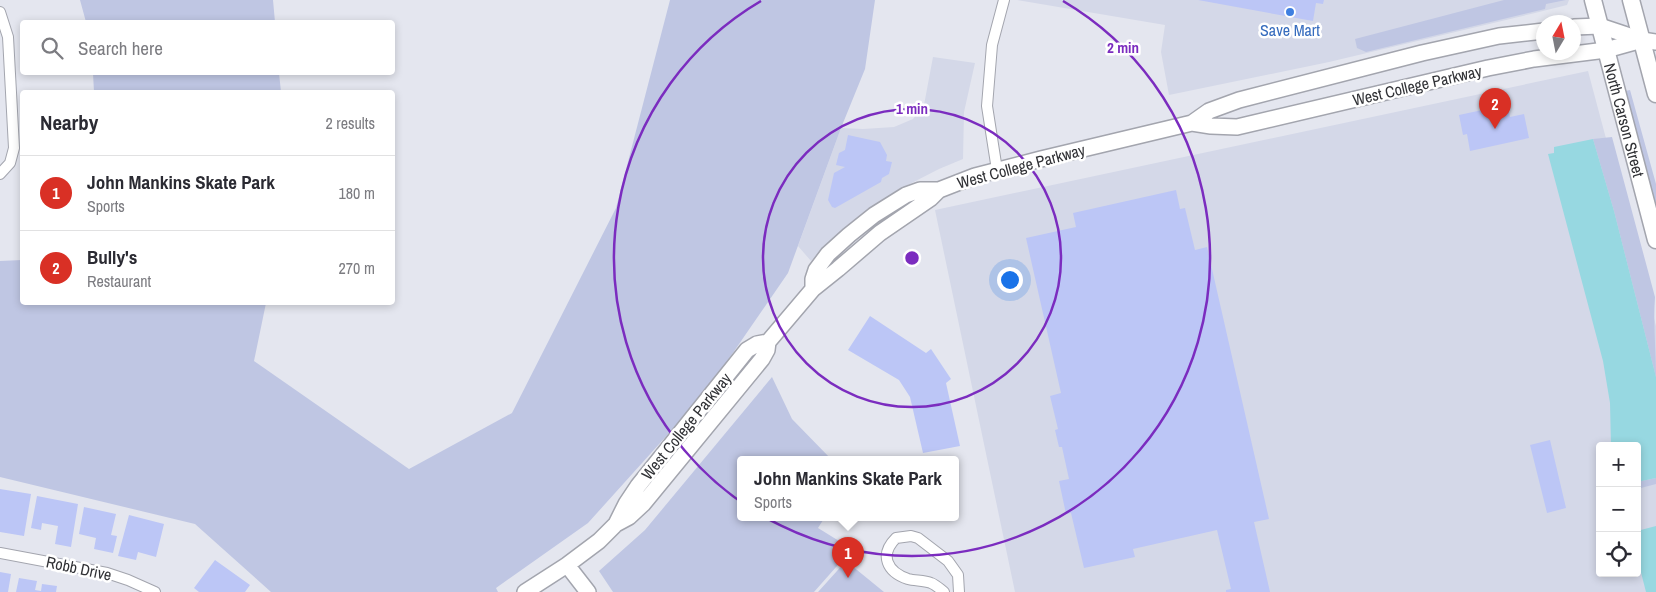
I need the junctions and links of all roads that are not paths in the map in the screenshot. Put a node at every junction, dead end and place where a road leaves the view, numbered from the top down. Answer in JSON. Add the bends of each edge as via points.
{"nodes":[{"id":1,"x":1004,"y":0,"type":"edge"},
{"id":2,"x":1593,"y":0,"type":"edge"},
{"id":3,"x":1631,"y":0,"type":"edge"},
{"id":4,"x":0,"y":12,"type":"edge"},
{"id":5,"x":1600,"y":26,"type":"junction"},
{"id":6,"x":1581,"y":27,"type":"edge"},
{"id":7,"x":1536,"y":32,"type":"edge"},
{"id":8,"x":1649,"y":41,"type":"edge"},
{"id":9,"x":1606,"y":50,"type":"junction"},
{"id":10,"x":1656,"y":94,"type":"edge"},
{"id":11,"x":1192,"y":123,"type":"junction"},
{"id":12,"x":997,"y":170,"type":"junction"},
{"id":13,"x":0,"y":174,"type":"edge"},
{"id":14,"x":1656,"y":240,"type":"edge"},
{"id":15,"x":0,"y":553,"type":"edge"},
{"id":16,"x":567,"y":565,"type":"junction"},
{"id":17,"x":155,"y":592,"type":"edge"},
{"id":18,"x":525,"y":592,"type":"edge"},
{"id":19,"x":588,"y":592,"type":"edge"},
{"id":20,"x":944,"y":592,"type":"edge"},
{"id":21,"x":959,"y":592,"type":"edge"}],
"edges":[{"from":1,"to":12,"type":"street","via":[[992,45],[987,106]]},
{"from":2,"to":5,"type":"main road","name":"North Carson Street"},
{"from":3,"to":8,"type":"main road"},
{"from":4,"to":13,"type":"street","via":[[8,37],[14,148],[10,163]]},
{"from":5,"to":6,"type":"street"},
{"from":5,"to":8,"type":"street"},
{"from":5,"to":9,"type":"main road","name":"North Carson Street"},
{"from":7,"to":11,"type":"street","name":"West College Parkway","via":[[1499,36],[1239,100],[1209,111]]},
{"from":8,"to":9,"type":"street","name":"West College Parkway"},
{"from":8,"to":10,"type":"main road"},
{"from":9,"to":11,"type":"street","name":"West College Parkway","via":[[1488,68],[1237,127]]},
{"from":9,"to":14,"type":"main road","name":"North Carson Street"},
{"from":11,"to":12,"type":"street","name":"West College Parkway"},
{"from":12,"to":16,"type":"street","name":"West College Parkway","via":[[939,190],[880,233],[813,289],[768,342],[762,359],[643,504]]},
{"from":15,"to":17,"type":"street","name":"Robb Drive","via":[[107,573]]},
{"from":16,"to":18,"type":"street","name":"West College Parkway"},
{"from":16,"to":19,"type":"street"},
{"from":20,"to":21,"type":"street","via":[[932,583],[909,580],[894,573],[887,561],[887,551],[896,538],[918,538],[948,561],[958,575]]}]}
